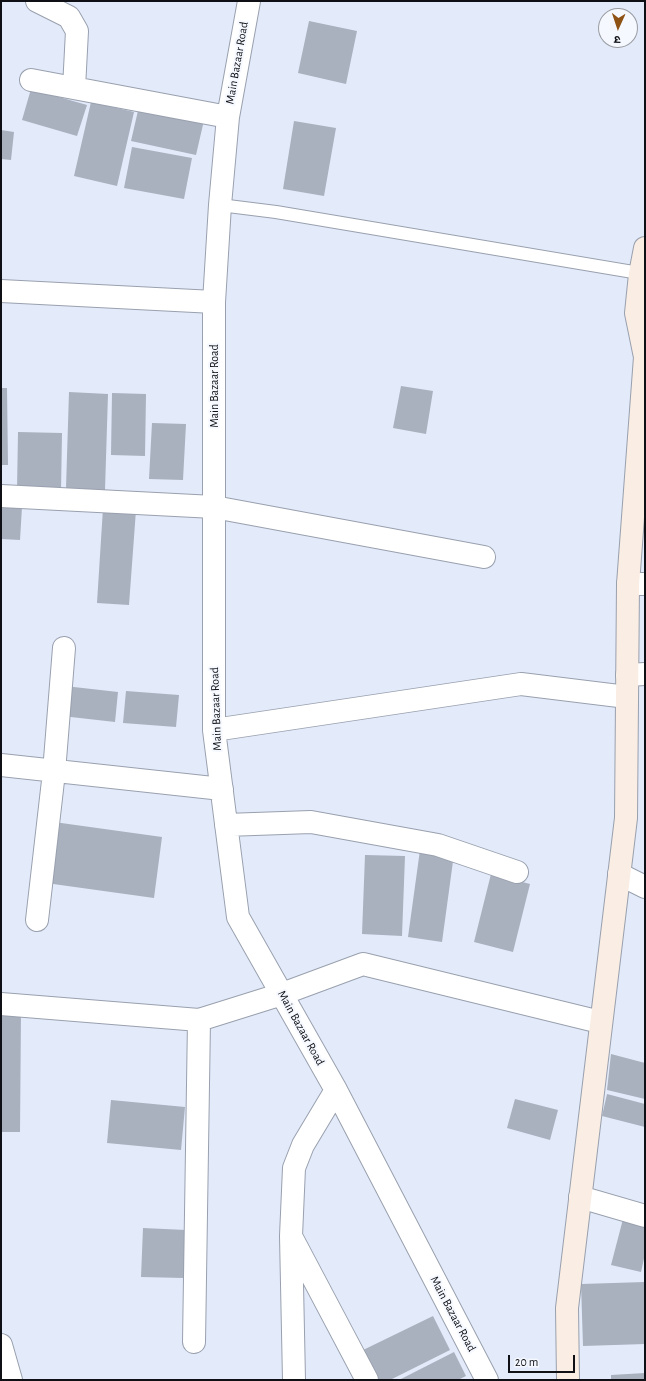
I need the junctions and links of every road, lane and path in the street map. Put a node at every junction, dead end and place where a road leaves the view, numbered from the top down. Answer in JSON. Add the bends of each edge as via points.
{"nodes":[{"id":1,"x":37,"y":1,"type":"edge"},
{"id":2,"x":249,"y":1,"type":"edge"},
{"id":3,"x":31,"y":80,"type":"dead end"},
{"id":4,"x":74,"y":88,"type":"junction"},
{"id":5,"x":228,"y":117,"type":"junction"},
{"id":6,"x":220,"y":205,"type":"junction"},
{"id":7,"x":645,"y":248,"type":"edge"},
{"id":8,"x":642,"y":274,"type":"edge"},
{"id":9,"x":1,"y":291,"type":"edge"},
{"id":10,"x":214,"y":302,"type":"junction"},
{"id":11,"x":645,"y":357,"type":"edge"},
{"id":12,"x":1,"y":496,"type":"edge"},
{"id":13,"x":214,"y":507,"type":"junction"},
{"id":14,"x":484,"y":557,"type":"dead end"},
{"id":15,"x":636,"y":584,"type":"edge"},
{"id":16,"x":64,"y":648,"type":"dead end"},
{"id":17,"x":636,"y":674,"type":"edge"},
{"id":18,"x":627,"y":697,"type":"junction"},
{"id":19,"x":214,"y":730,"type":"junction"},
{"id":20,"x":1,"y":765,"type":"edge"},
{"id":21,"x":54,"y":772,"type":"junction"},
{"id":22,"x":222,"y":789,"type":"junction"},
{"id":23,"x":226,"y":825,"type":"junction"},
{"id":24,"x":517,"y":872,"type":"dead end"},
{"id":25,"x":619,"y":874,"type":"junction"},
{"id":26,"x":645,"y":887,"type":"edge"},
{"id":27,"x":37,"y":920,"type":"dead end"},
{"id":28,"x":282,"y":994,"type":"junction"},
{"id":29,"x":1,"y":1004,"type":"edge"},
{"id":30,"x":199,"y":1020,"type":"junction"},
{"id":31,"x":600,"y":1022,"type":"junction"},
{"id":32,"x":336,"y":1090,"type":"junction"},
{"id":33,"x":580,"y":1197,"type":"junction"},
{"id":34,"x":645,"y":1216,"type":"edge"},
{"id":35,"x":291,"y":1236,"type":"junction"},
{"id":36,"x":194,"y":1342,"type":"dead end"},
{"id":37,"x":1,"y":1345,"type":"edge"},
{"id":38,"x":12,"y":1380,"type":"edge"},
{"id":39,"x":294,"y":1380,"type":"edge"},
{"id":40,"x":367,"y":1380,"type":"edge"},
{"id":41,"x":487,"y":1380,"type":"edge"},
{"id":42,"x":568,"y":1380,"type":"edge"}],
"edges":[{"from":1,"to":4,"type":"street","via":[[69,17],[77,31]]},
{"from":2,"to":5,"type":"street","name":"Main Bazaar Road"},
{"from":3,"to":4,"type":"street"},
{"from":4,"to":5,"type":"street"},
{"from":5,"to":6,"type":"street","name":"Main Bazaar Road"},
{"from":6,"to":8,"type":"lane","via":[[276,212]]},
{"from":6,"to":10,"type":"street","name":"Main Bazaar Road"},
{"from":7,"to":8,"type":"street"},
{"from":8,"to":11,"type":"street","via":[[636,312]]},
{"from":9,"to":10,"type":"street"},
{"from":10,"to":13,"type":"street","name":"Main Bazaar Road"},
{"from":11,"to":15,"type":"street"},
{"from":12,"to":13,"type":"street"},
{"from":13,"to":14,"type":"street"},
{"from":13,"to":19,"type":"street","name":"Main Bazaar Road"},
{"from":15,"to":17,"type":"street"},
{"from":16,"to":21,"type":"street"},
{"from":17,"to":18,"type":"street"},
{"from":18,"to":19,"type":"street","via":[[521,684]]},
{"from":18,"to":25,"type":"street","via":[[626,818]]},
{"from":19,"to":22,"type":"street","name":"Main Bazaar Road"},
{"from":20,"to":21,"type":"street"},
{"from":21,"to":22,"type":"street"},
{"from":21,"to":27,"type":"street"},
{"from":22,"to":23,"type":"street","name":"Main Bazaar Road"},
{"from":23,"to":24,"type":"street","via":[[311,822],[438,845]]},
{"from":23,"to":28,"type":"street","name":"Main Bazaar Road","via":[[238,916]]},
{"from":25,"to":26,"type":"street"},
{"from":25,"to":31,"type":"street"},
{"from":28,"to":30,"type":"street"},
{"from":28,"to":31,"type":"street","via":[[363,964]]},
{"from":28,"to":32,"type":"street","name":"Main Bazaar Road"},
{"from":29,"to":30,"type":"street"},
{"from":30,"to":36,"type":"street"},
{"from":31,"to":33,"type":"street"},
{"from":32,"to":35,"type":"street","via":[[303,1145],[294,1168]]},
{"from":32,"to":41,"type":"street","name":"Main Bazaar Road"},
{"from":33,"to":34,"type":"street"},
{"from":33,"to":42,"type":"street","via":[[566,1308]]},
{"from":35,"to":39,"type":"street"},
{"from":35,"to":40,"type":"street"},
{"from":37,"to":38,"type":"street"}]}
